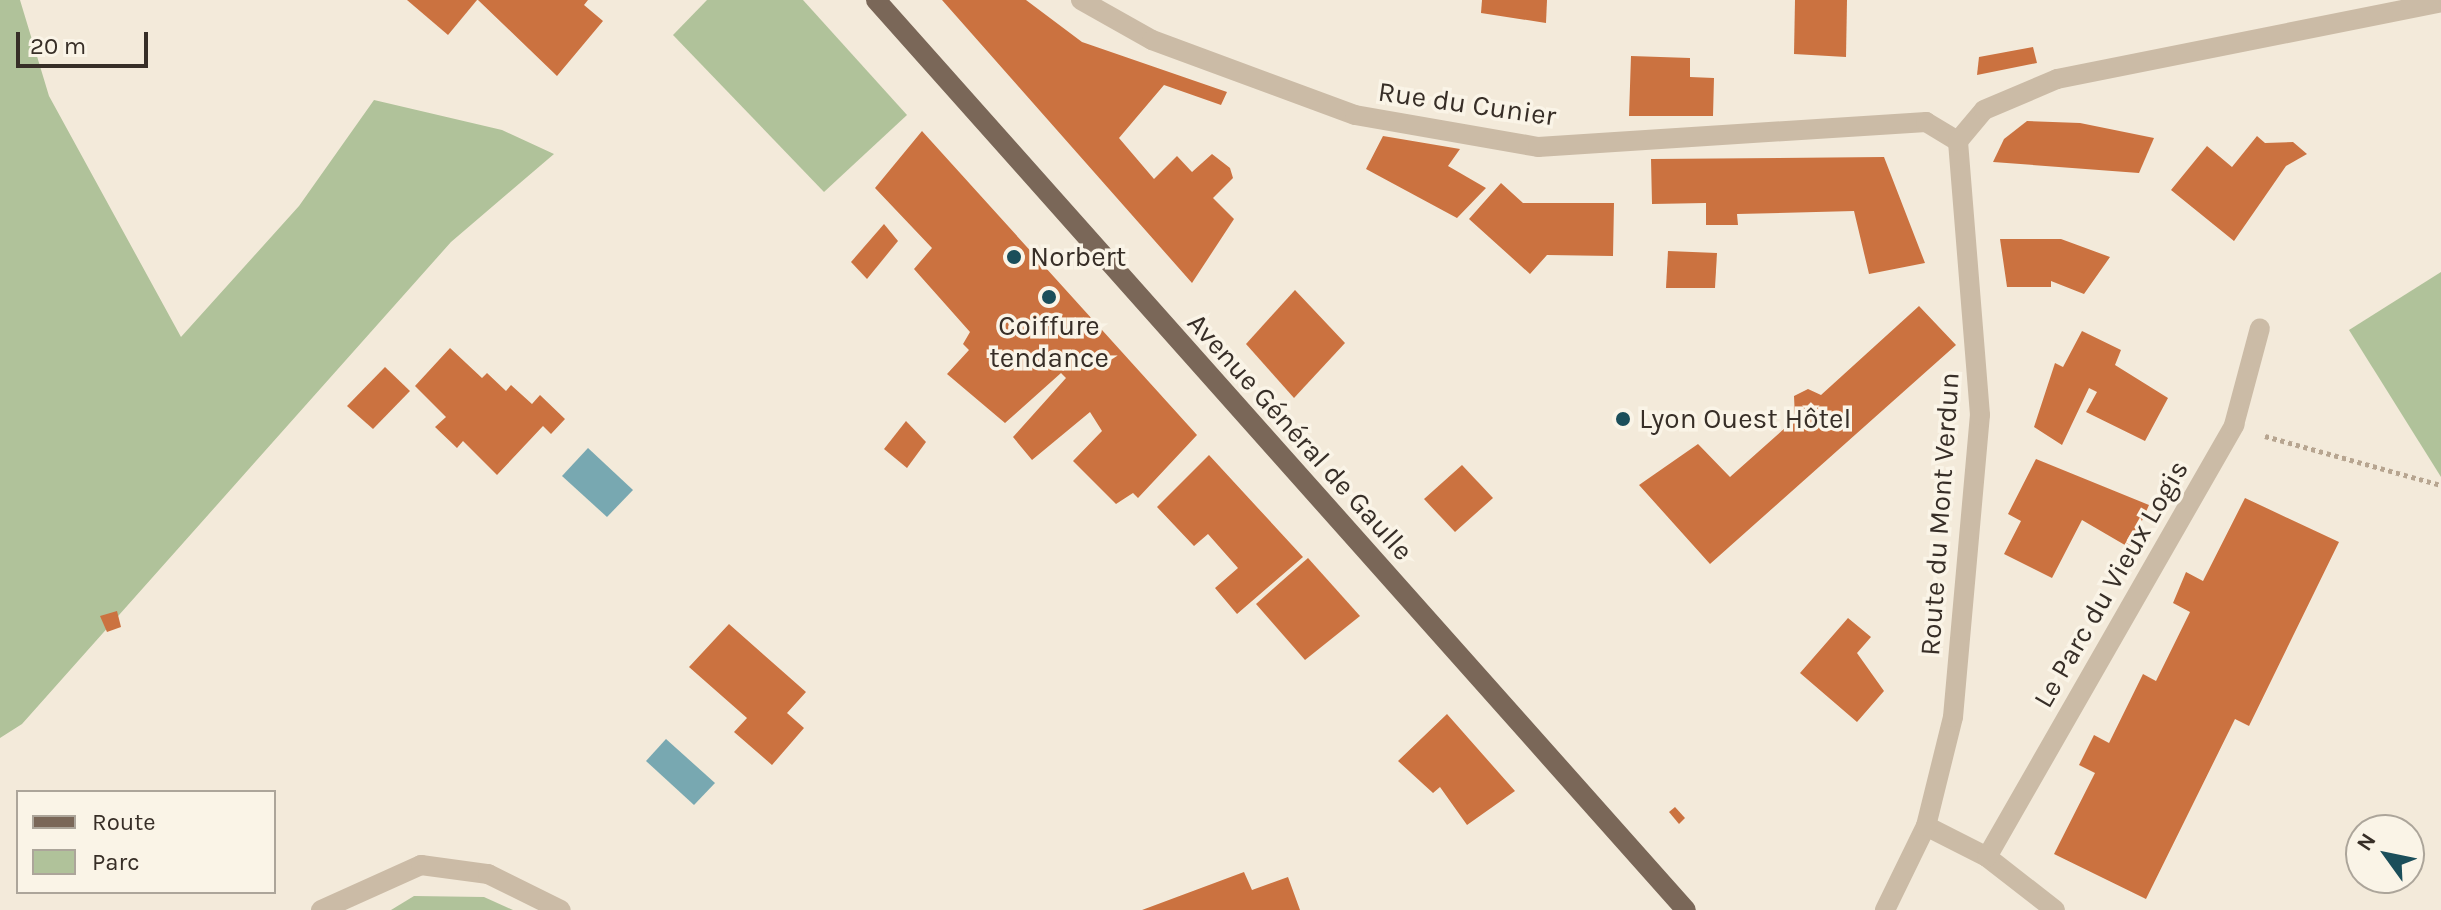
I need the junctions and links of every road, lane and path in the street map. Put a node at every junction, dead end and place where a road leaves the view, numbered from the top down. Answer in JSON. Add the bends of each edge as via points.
{"nodes":[{"id":1,"x":876,"y":0,"type":"edge"},
{"id":2,"x":1081,"y":0,"type":"edge"},
{"id":3,"x":2441,"y":2,"type":"edge"},
{"id":4,"x":1958,"y":141,"type":"junction"},
{"id":5,"x":2260,"y":328,"type":"dead end"},
{"id":6,"x":2234,"y":425,"type":"junction"},
{"id":7,"x":2441,"y":485,"type":"edge"},
{"id":8,"x":1926,"y":826,"type":"junction"},
{"id":9,"x":1987,"y":857,"type":"junction"},
{"id":10,"x":321,"y":910,"type":"edge"},
{"id":11,"x":561,"y":910,"type":"edge"},
{"id":12,"x":1686,"y":910,"type":"edge"},
{"id":13,"x":1885,"y":910,"type":"edge"},
{"id":14,"x":2055,"y":910,"type":"edge"}],
"edges":[{"from":1,"to":12,"type":"main road","name":"Avenue Général de Gaulle"},
{"from":2,"to":4,"type":"street","name":"Rue du Cunier","via":[[1152,40],[1355,115],[1538,147],[1926,122]]},
{"from":3,"to":4,"type":"street","via":[[2057,79],[1984,110]]},
{"from":4,"to":8,"type":"street","name":"Route du Mont Verdun","via":[[1980,415],[1953,717]]},
{"from":5,"to":6,"type":"street","name":"Le Parc du Vieux Logis"},
{"from":6,"to":7,"type":"path","via":[[2327,459]]},
{"from":6,"to":9,"type":"street","name":"Le Parc du Vieux Logis"},
{"from":8,"to":9,"type":"street"},
{"from":8,"to":13,"type":"street","name":"Route du Mont Verdun"},
{"from":9,"to":14,"type":"street"},
{"from":10,"to":11,"type":"street","via":[[421,865],[488,874]]}]}
